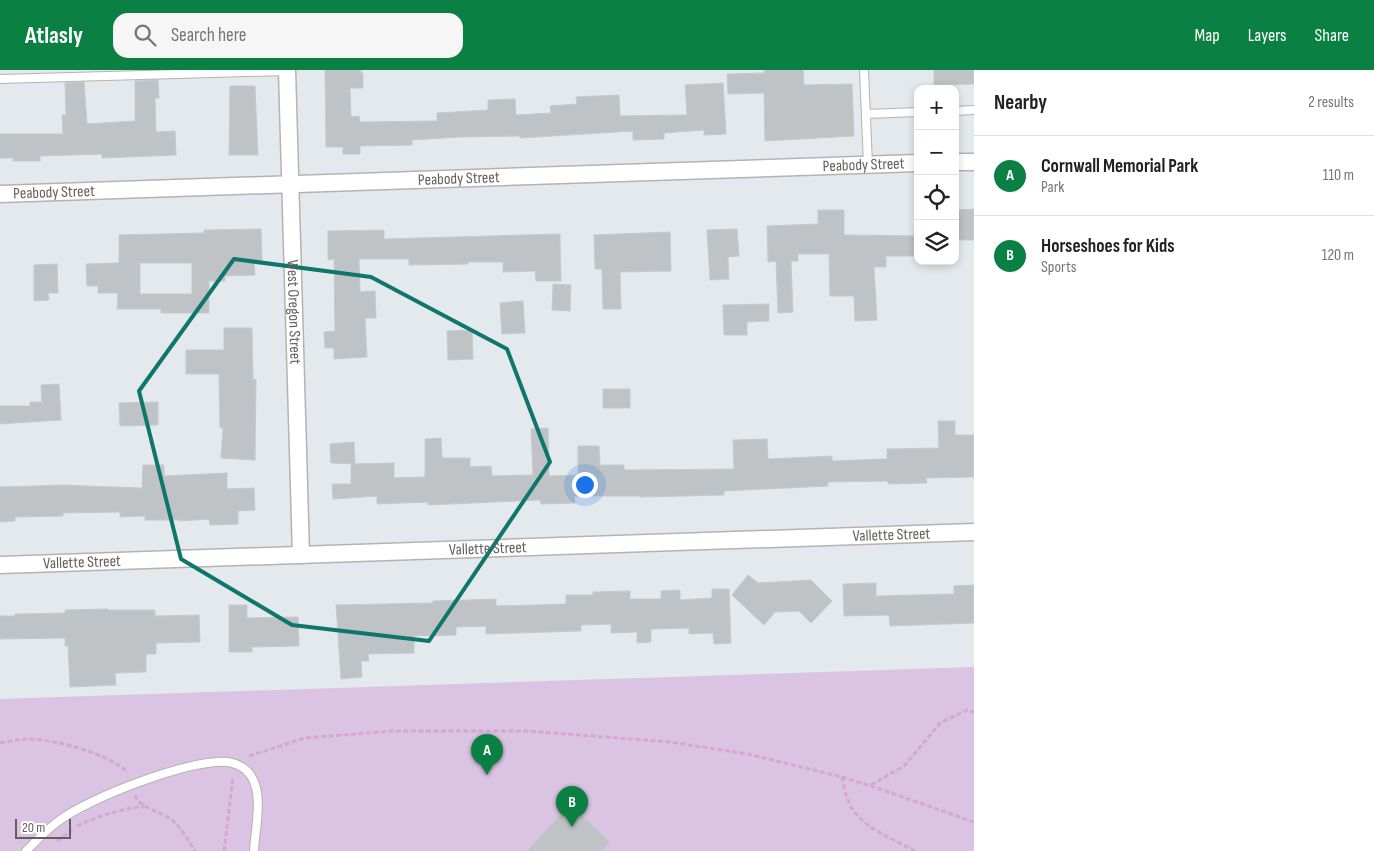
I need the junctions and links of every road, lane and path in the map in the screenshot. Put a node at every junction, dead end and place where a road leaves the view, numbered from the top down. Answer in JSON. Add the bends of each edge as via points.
{"nodes":[{"id":1,"x":864,"y":70,"type":"edge"},
{"id":2,"x":287,"y":71,"type":"edge"},
{"id":3,"x":0,"y":79,"type":"edge"},
{"id":4,"x":974,"y":110,"type":"edge"},
{"id":5,"x":959,"y":111,"type":"edge"},
{"id":6,"x":914,"y":112,"type":"edge"},
{"id":7,"x":866,"y":114,"type":"junction"},
{"id":8,"x":959,"y":162,"type":"edge"},
{"id":9,"x":974,"y":162,"type":"edge"},
{"id":10,"x":914,"y":164,"type":"edge"},
{"id":11,"x":868,"y":165,"type":"junction"},
{"id":12,"x":290,"y":184,"type":"junction"},
{"id":13,"x":0,"y":194,"type":"edge"},
{"id":14,"x":974,"y":532,"type":"edge"},
{"id":15,"x":301,"y":555,"type":"junction"},
{"id":16,"x":0,"y":565,"type":"edge"},
{"id":17,"x":974,"y":712,"type":"edge"},
{"id":18,"x":0,"y":743,"type":"edge"},
{"id":19,"x":238,"y":765,"type":"junction"},
{"id":20,"x":842,"y":778,"type":"junction"},
{"id":21,"x":132,"y":786,"type":"junction"},
{"id":22,"x":871,"y":786,"type":"junction"},
{"id":23,"x":144,"y":806,"type":"junction"},
{"id":24,"x":974,"y":822,"type":"edge"},
{"id":25,"x":50,"y":846,"type":"dead end"},
{"id":26,"x":26,"y":851,"type":"edge"},
{"id":27,"x":195,"y":851,"type":"edge"},
{"id":28,"x":224,"y":851,"type":"edge"},
{"id":29,"x":254,"y":851,"type":"edge"},
{"id":30,"x":915,"y":851,"type":"edge"}],
"edges":[{"from":1,"to":7,"type":"lane"},
{"from":2,"to":3,"type":"lane"},
{"from":2,"to":12,"type":"street","name":"West Oregon Street"},
{"from":4,"to":5,"type":"lane"},
{"from":6,"to":7,"type":"lane"},
{"from":7,"to":11,"type":"lane"},
{"from":8,"to":9,"type":"street"},
{"from":10,"to":11,"type":"street","name":"Peabody Street"},
{"from":11,"to":12,"type":"street","name":"Peabody Street"},
{"from":12,"to":13,"type":"street","name":"Peabody Street"},
{"from":12,"to":15,"type":"street","name":"West Oregon Street"},
{"from":14,"to":15,"type":"street","name":"Vallette Street"},
{"from":15,"to":16,"type":"street","name":"Vallette Street"},
{"from":17,"to":22,"type":"path","via":[[966,710],[940,723],[904,766]]},
{"from":18,"to":21,"type":"path","via":[[31,739],[80,748],[124,769]]},
{"from":19,"to":20,"type":"path","via":[[244,756],[305,738],[392,731],[508,730],[670,742],[748,754]]},
{"from":19,"to":21,"type":"lane","via":[[230,762],[197,765]]},
{"from":19,"to":28,"type":"path","via":[[232,777]]},
{"from":19,"to":29,"type":"lane","via":[[246,770],[257,790]]},
{"from":20,"to":22,"type":"path"},
{"from":20,"to":30,"type":"path","via":[[852,807],[860,817],[872,828]]},
{"from":21,"to":23,"type":"path","via":[[136,799]]},
{"from":21,"to":26,"type":"lane","via":[[88,804],[60,820]]},
{"from":22,"to":24,"type":"path"},
{"from":23,"to":25,"type":"path","via":[[94,818],[75,827]]},
{"from":23,"to":27,"type":"path","via":[[172,820]]}]}
